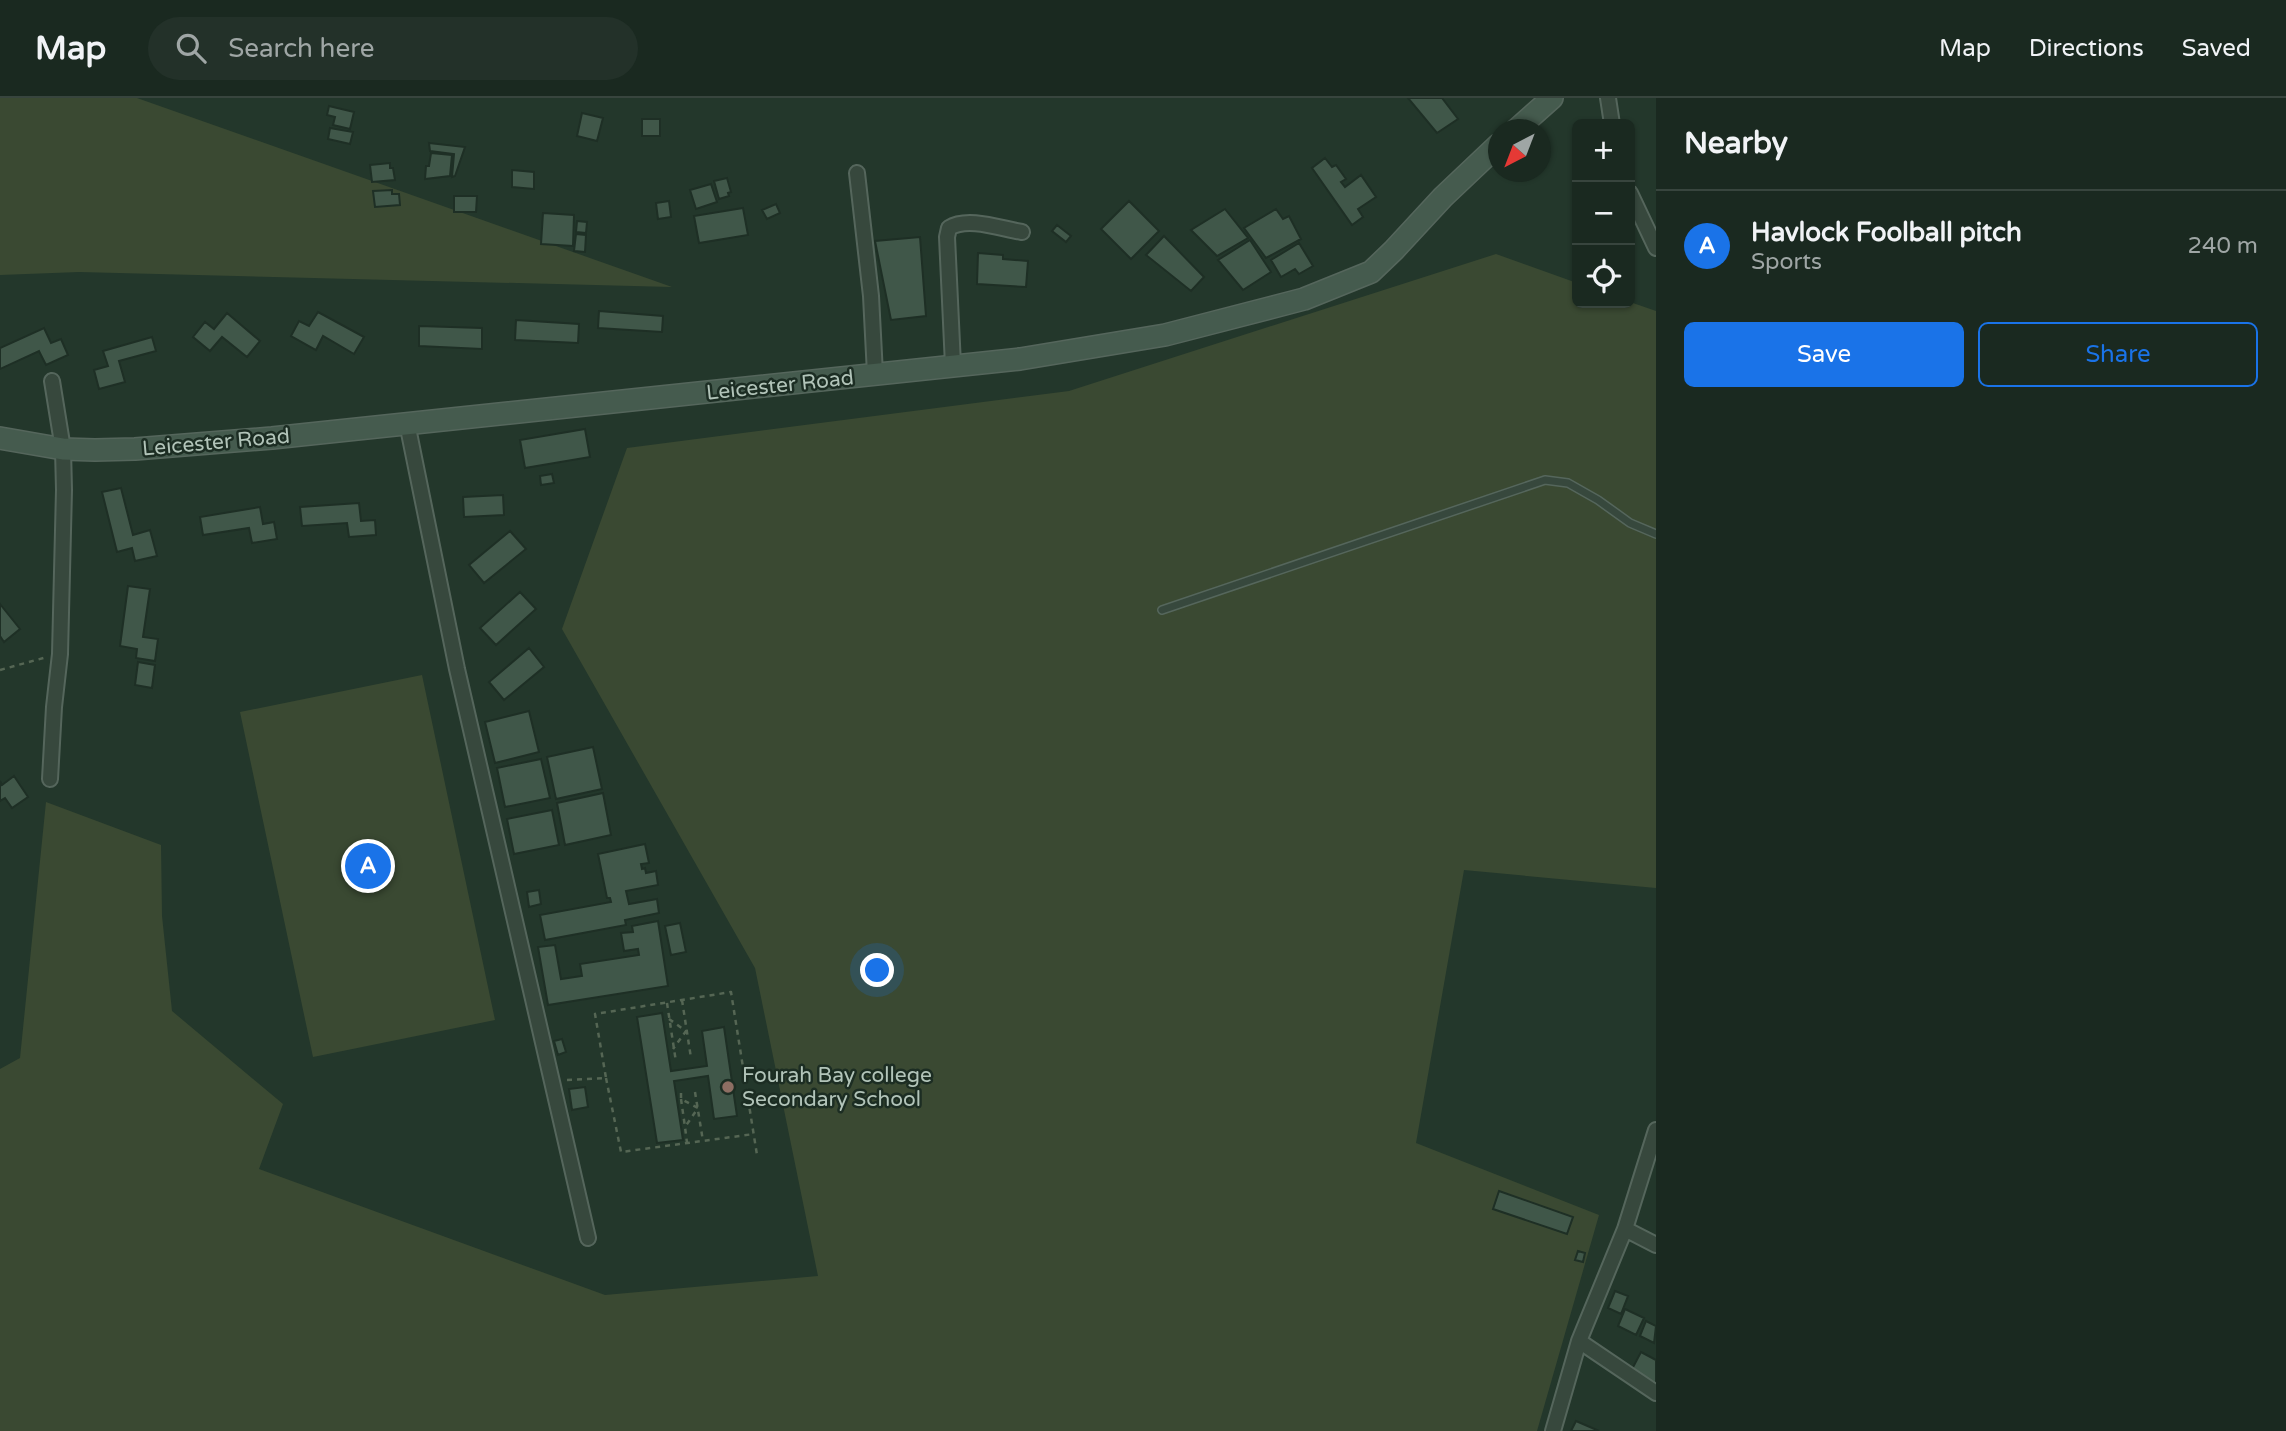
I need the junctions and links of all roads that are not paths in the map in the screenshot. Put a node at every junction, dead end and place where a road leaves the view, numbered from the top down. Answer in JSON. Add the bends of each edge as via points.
{"nodes":[{"id":1,"x":1552,"y":98,"type":"edge"},
{"id":2,"x":1608,"y":98,"type":"edge"},
{"id":3,"x":1528,"y":119,"type":"edge"},
{"id":4,"x":1611,"y":119,"type":"edge"},
{"id":5,"x":1488,"y":155,"type":"edge"},
{"id":6,"x":857,"y":173,"type":"dead end"},
{"id":7,"x":1635,"y":203,"type":"edge"},
{"id":8,"x":1023,"y":232,"type":"dead end"},
{"id":9,"x":1656,"y":248,"type":"edge"},
{"id":10,"x":953,"y":365,"type":"junction"},
{"id":11,"x":875,"y":374,"type":"junction"},
{"id":12,"x":52,"y":381,"type":"dead end"},
{"id":13,"x":407,"y":423,"type":"junction"},
{"id":14,"x":0,"y":438,"type":"edge"},
{"id":15,"x":62,"y":449,"type":"junction"},
{"id":16,"x":1656,"y":534,"type":"edge"},
{"id":17,"x":1163,"y":610,"type":"dead end"},
{"id":18,"x":50,"y":779,"type":"dead end"},
{"id":19,"x":1656,"y":1129,"type":"edge"},
{"id":20,"x":1625,"y":1229,"type":"junction"},
{"id":21,"x":587,"y":1238,"type":"dead end"},
{"id":22,"x":1656,"y":1245,"type":"edge"},
{"id":23,"x":1579,"y":1341,"type":"junction"},
{"id":24,"x":1656,"y":1393,"type":"edge"},
{"id":25,"x":1553,"y":1431,"type":"edge"}],
"edges":[{"from":1,"to":3,"type":"street"},
{"from":2,"to":4,"type":"street"},
{"from":5,"to":10,"type":"street","name":"Leicester Road","via":[[1371,272],[1324,293],[1165,335]]},
{"from":6,"to":11,"type":"street","via":[[872,296]]},
{"from":7,"to":9,"type":"street"},
{"from":8,"to":10,"type":"street","via":[[970,223],[949,228]]},
{"from":10,"to":11,"type":"street","name":"Leicester Road"},
{"from":11,"to":13,"type":"street","name":"Leicester Road"},
{"from":12,"to":15,"type":"street"},
{"from":13,"to":15,"type":"street","name":"Leicester Road","via":[[179,446]]},
{"from":13,"to":21,"type":"street","via":[[457,669]]},
{"from":14,"to":15,"type":"street","name":"Leicester Road"},
{"from":15,"to":18,"type":"street","via":[[60,654]]},
{"from":16,"to":17,"type":"lane","via":[[1630,523],[1568,483],[1545,480]]},
{"from":19,"to":20,"type":"street"},
{"from":20,"to":22,"type":"street"},
{"from":20,"to":23,"type":"street"},
{"from":23,"to":24,"type":"street"},
{"from":23,"to":25,"type":"street"}]}
